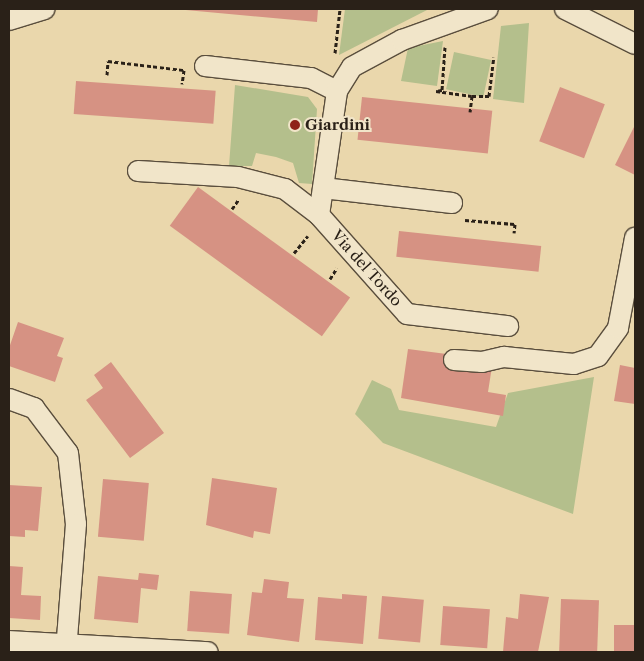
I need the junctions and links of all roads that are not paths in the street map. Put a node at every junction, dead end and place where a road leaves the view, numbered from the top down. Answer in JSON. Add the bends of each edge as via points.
{"nodes":[{"id":1,"x":44,"y":9,"type":"edge"},
{"id":2,"x":488,"y":9,"type":"edge"},
{"id":3,"x":565,"y":9,"type":"edge"},
{"id":4,"x":9,"y":20,"type":"edge"},
{"id":5,"x":635,"y":44,"type":"edge"},
{"id":6,"x":205,"y":66,"type":"dead end"},
{"id":7,"x":337,"y":91,"type":"junction"},
{"id":8,"x":138,"y":171,"type":"dead end"},
{"id":9,"x":323,"y":188,"type":"junction"},
{"id":10,"x":452,"y":203,"type":"dead end"},
{"id":11,"x":319,"y":214,"type":"junction"},
{"id":12,"x":635,"y":238,"type":"edge"},
{"id":13,"x":508,"y":326,"type":"dead end"},
{"id":14,"x":454,"y":360,"type":"dead end"},
{"id":15,"x":9,"y":399,"type":"edge"},
{"id":16,"x":9,"y":641,"type":"edge"},
{"id":17,"x":67,"y":648,"type":"edge"},
{"id":18,"x":208,"y":652,"type":"edge"}],
"edges":[{"from":1,"to":4,"type":"street"},
{"from":2,"to":7,"type":"street","via":[[446,24],[352,67]]},
{"from":3,"to":5,"type":"street"},
{"from":6,"to":7,"type":"street","via":[[311,78]]},
{"from":7,"to":9,"type":"street"},
{"from":8,"to":11,"type":"street","name":"Via del Tordo","via":[[244,178],[285,189]]},
{"from":9,"to":10,"type":"street"},
{"from":9,"to":11,"type":"street"},
{"from":11,"to":13,"type":"street","name":"Via del Tordo","via":[[407,314]]},
{"from":12,"to":14,"type":"street","via":[[618,328],[598,356],[574,364],[504,357],[482,362]]},
{"from":15,"to":17,"type":"street","via":[[34,408],[68,453],[76,524]]},
{"from":16,"to":17,"type":"street"},
{"from":17,"to":18,"type":"street"}]}
